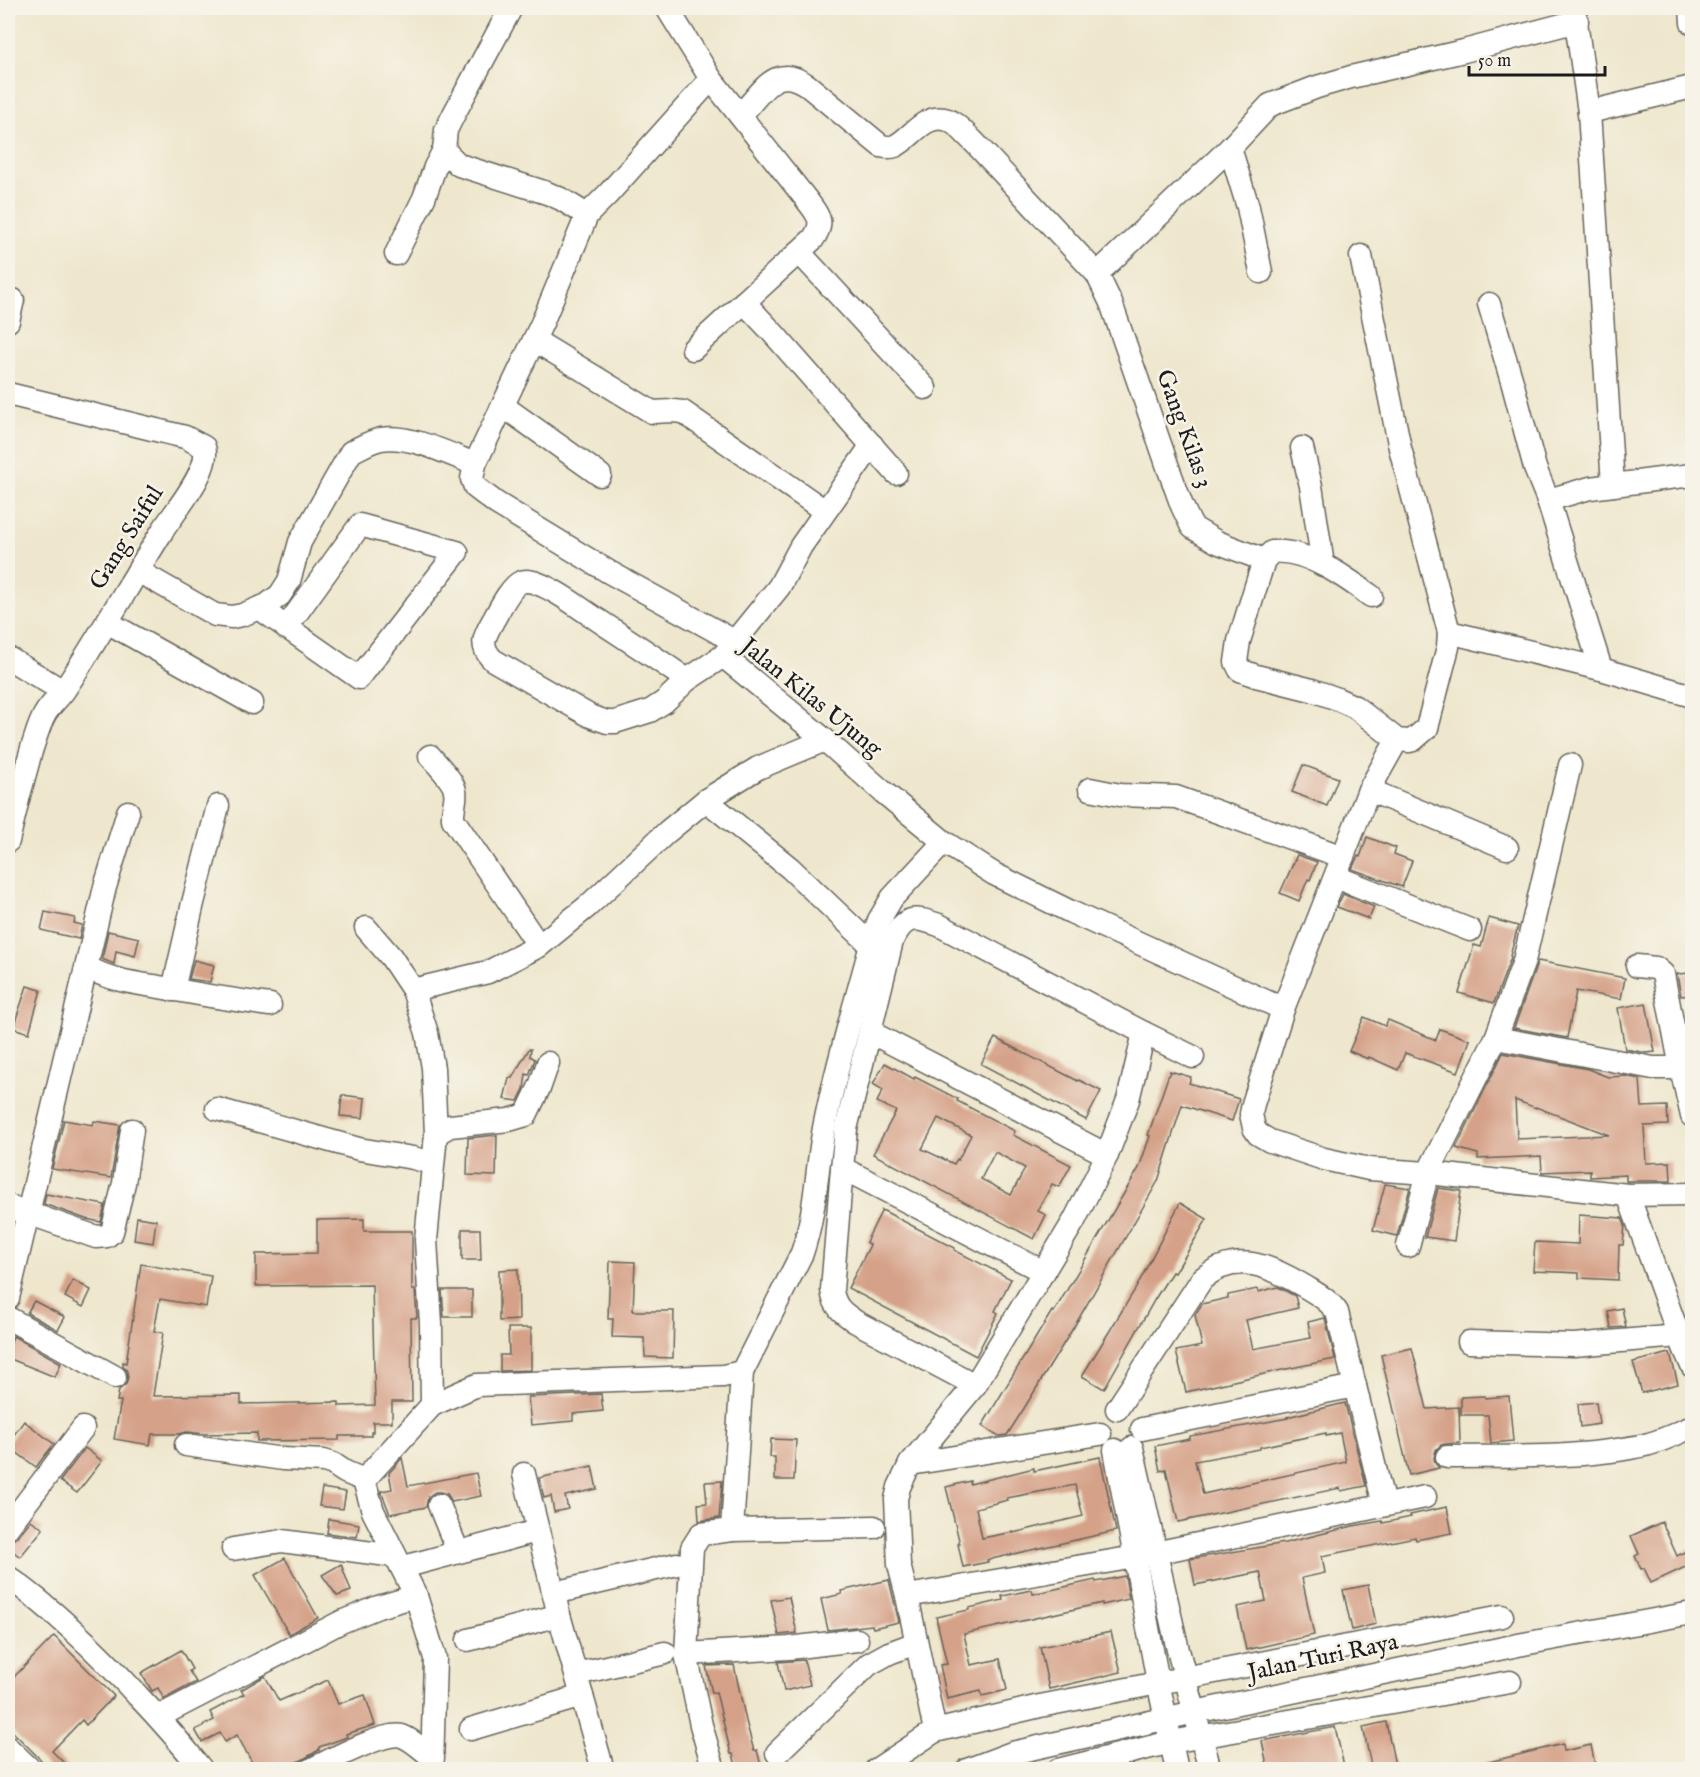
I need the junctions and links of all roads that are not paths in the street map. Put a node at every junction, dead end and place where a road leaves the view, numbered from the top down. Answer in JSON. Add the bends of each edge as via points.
{"nodes":[{"id":1,"x":667,"y":8,"type":"edge"},
{"id":2,"x":1691,"y":8,"type":"edge"},
{"id":3,"x":501,"y":11,"type":"edge"},
{"id":4,"x":1576,"y":14,"type":"edge"},
{"id":5,"x":1692,"y":23,"type":"edge"},
{"id":6,"x":711,"y":79,"type":"junction"},
{"id":7,"x":1692,"y":87,"type":"edge"},
{"id":8,"x":1589,"y":112,"type":"junction"},
{"id":9,"x":740,"y":116,"type":"junction"},
{"id":10,"x":1230,"y":148,"type":"junction"},
{"id":11,"x":444,"y":150,"type":"junction"},
{"id":12,"x":587,"y":215,"type":"junction"},
{"id":13,"x":799,"y":252,"type":"junction"},
{"id":14,"x":396,"y":254,"type":"dead end"},
{"id":15,"x":1361,"y":256,"type":"dead end"},
{"id":16,"x":1261,"y":272,"type":"dead end"},
{"id":17,"x":1097,"y":274,"type":"junction"},
{"id":18,"x":744,"y":302,"type":"junction"},
{"id":19,"x":1489,"y":304,"type":"dead end"},
{"id":20,"x":534,"y":340,"type":"junction"},
{"id":21,"x":693,"y":349,"type":"dead end"},
{"id":22,"x":925,"y":388,"type":"dead end"},
{"id":23,"x":8,"y":394,"type":"edge"},
{"id":24,"x":503,"y":406,"type":"junction"},
{"id":25,"x":872,"y":445,"type":"junction"},
{"id":26,"x":1302,"y":448,"type":"dead end"},
{"id":27,"x":475,"y":464,"type":"junction"},
{"id":28,"x":896,"y":473,"type":"dead end"},
{"id":29,"x":600,"y":475,"type":"dead end"},
{"id":30,"x":1692,"y":475,"type":"edge"},
{"id":31,"x":1612,"y":485,"type":"junction"},
{"id":32,"x":1548,"y":500,"type":"junction"},
{"id":33,"x":825,"y":511,"type":"junction"},
{"id":34,"x":1264,"y":560,"type":"junction"},
{"id":35,"x":1323,"y":565,"type":"junction"},
{"id":36,"x":138,"y":571,"type":"junction"},
{"id":37,"x":1371,"y":596,"type":"dead end"},
{"id":38,"x":259,"y":608,"type":"junction"},
{"id":39,"x":107,"y":622,"type":"junction"},
{"id":40,"x":286,"y":628,"type":"junction"},
{"id":41,"x":1449,"y":632,"type":"junction"},
{"id":42,"x":728,"y":649,"type":"junction"},
{"id":43,"x":8,"y":658,"type":"edge"},
{"id":44,"x":1601,"y":669,"type":"junction"},
{"id":45,"x":687,"y":680,"type":"junction"},
{"id":46,"x":63,"y":691,"type":"junction"},
{"id":47,"x":1692,"y":696,"type":"edge"},
{"id":48,"x":252,"y":703,"type":"dead end"},
{"id":49,"x":825,"y":740,"type":"junction"},
{"id":50,"x":1396,"y":740,"type":"junction"},
{"id":51,"x":430,"y":756,"type":"dead end"},
{"id":52,"x":1570,"y":765,"type":"dead end"},
{"id":53,"x":1090,"y":789,"type":"dead end"},
{"id":54,"x":1369,"y":790,"type":"junction"},
{"id":55,"x":706,"y":800,"type":"junction"},
{"id":56,"x":218,"y":806,"type":"dead end"},
{"id":57,"x":128,"y":812,"type":"dead end"},
{"id":58,"x":8,"y":841,"type":"edge"},
{"id":59,"x":944,"y":842,"type":"junction"},
{"id":60,"x":1507,"y":848,"type":"dead end"},
{"id":61,"x":1339,"y":867,"type":"junction"},
{"id":62,"x":366,"y":928,"type":"dead end"},
{"id":63,"x":1470,"y":930,"type":"dead end"},
{"id":64,"x":871,"y":945,"type":"junction"},
{"id":65,"x":539,"y":946,"type":"junction"},
{"id":66,"x":1637,"y":966,"type":"dead end"},
{"id":67,"x":87,"y":967,"type":"junction"},
{"id":68,"x":173,"y":990,"type":"junction"},
{"id":69,"x":413,"y":990,"type":"junction"},
{"id":70,"x":270,"y":1005,"type":"dead end"},
{"id":71,"x":1283,"y":1009,"type":"junction"},
{"id":72,"x":870,"y":1032,"type":"junction"},
{"id":73,"x":1143,"y":1033,"type":"junction"},
{"id":74,"x":1496,"y":1038,"type":"junction"},
{"id":75,"x":1193,"y":1057,"type":"dead end"},
{"id":76,"x":548,"y":1063,"type":"dead end"},
{"id":77,"x":1681,"y":1068,"type":"junction"},
{"id":78,"x":217,"y":1109,"type":"dead end"},
{"id":79,"x":1692,"y":1116,"type":"edge"},
{"id":80,"x":132,"y":1130,"type":"dead end"},
{"id":81,"x":435,"y":1134,"type":"junction"},
{"id":82,"x":1107,"y":1155,"type":"junction"},
{"id":83,"x":432,"y":1163,"type":"junction"},
{"id":84,"x":842,"y":1168,"type":"junction"},
{"id":85,"x":1428,"y":1173,"type":"junction"},
{"id":86,"x":1692,"y":1194,"type":"edge"},
{"id":87,"x":1628,"y":1195,"type":"junction"},
{"id":88,"x":17,"y":1210,"type":"edge"},
{"id":89,"x":1408,"y":1246,"type":"dead end"},
{"id":90,"x":1044,"y":1272,"type":"junction"},
{"id":91,"x":8,"y":1298,"type":"edge"},
{"id":92,"x":8,"y":1318,"type":"edge"},
{"id":93,"x":1679,"y":1336,"type":"junction"},
{"id":94,"x":1469,"y":1342,"type":"dead end"},
{"id":95,"x":1692,"y":1366,"type":"edge"},
{"id":96,"x":742,"y":1372,"type":"junction"},
{"id":97,"x":115,"y":1377,"type":"dead end"},
{"id":98,"x":975,"y":1385,"type":"junction"},
{"id":99,"x":1355,"y":1386,"type":"junction"},
{"id":100,"x":432,"y":1405,"type":"junction"},
{"id":101,"x":1118,"y":1409,"type":"junction"},
{"id":102,"x":1692,"y":1427,"type":"edge"},
{"id":103,"x":83,"y":1428,"type":"dead end"},
{"id":104,"x":1122,"y":1440,"type":"junction"},
{"id":105,"x":186,"y":1445,"type":"dead end"},
{"id":106,"x":1447,"y":1457,"type":"dead end"},
{"id":107,"x":910,"y":1464,"type":"junction"},
{"id":108,"x":524,"y":1474,"type":"dead end"},
{"id":109,"x":364,"y":1480,"type":"junction"},
{"id":110,"x":1425,"y":1497,"type":"dead end"},
{"id":111,"x":440,"y":1505,"type":"dead end"},
{"id":112,"x":1384,"y":1505,"type":"junction"},
{"id":113,"x":8,"y":1527,"type":"edge"},
{"id":114,"x":874,"y":1527,"type":"dead end"},
{"id":115,"x":732,"y":1530,"type":"junction"},
{"id":116,"x":537,"y":1531,"type":"junction"},
{"id":117,"x":233,"y":1549,"type":"dead end"},
{"id":118,"x":458,"y":1552,"type":"junction"},
{"id":119,"x":1145,"y":1555,"type":"junction"},
{"id":120,"x":403,"y":1561,"type":"junction"},
{"id":121,"x":677,"y":1564,"type":"dead end"},
{"id":122,"x":8,"y":1577,"type":"edge"},
{"id":123,"x":554,"y":1593,"type":"junction"},
{"id":124,"x":416,"y":1596,"type":"junction"},
{"id":125,"x":907,"y":1596,"type":"junction"},
{"id":126,"x":1692,"y":1612,"type":"edge"},
{"id":127,"x":559,"y":1615,"type":"junction"},
{"id":128,"x":1502,"y":1616,"type":"dead end"},
{"id":129,"x":468,"y":1640,"type":"dead end"},
{"id":130,"x":857,"y":1640,"type":"dead end"},
{"id":131,"x":916,"y":1643,"type":"junction"},
{"id":132,"x":676,"y":1653,"type":"junction"},
{"id":133,"x":1186,"y":1677,"type":"junction"},
{"id":134,"x":1158,"y":1682,"type":"junction"},
{"id":135,"x":1510,"y":1682,"type":"dead end"},
{"id":136,"x":580,"y":1685,"type":"junction"},
{"id":137,"x":1195,"y":1712,"type":"junction"},
{"id":138,"x":158,"y":1717,"type":"junction"},
{"id":139,"x":1166,"y":1718,"type":"junction"},
{"id":140,"x":471,"y":1729,"type":"dead end"},
{"id":141,"x":935,"y":1731,"type":"junction"},
{"id":142,"x":1201,"y":1737,"type":"junction"},
{"id":143,"x":1171,"y":1742,"type":"junction"},
{"id":144,"x":8,"y":1749,"type":"edge"},
{"id":145,"x":777,"y":1753,"type":"dead end"},
{"id":146,"x":432,"y":1764,"type":"edge"},
{"id":147,"x":31,"y":1770,"type":"edge"},
{"id":148,"x":202,"y":1770,"type":"edge"},
{"id":149,"x":310,"y":1770,"type":"edge"},
{"id":150,"x":603,"y":1770,"type":"edge"},
{"id":151,"x":714,"y":1770,"type":"edge"},
{"id":152,"x":876,"y":1770,"type":"edge"},
{"id":153,"x":967,"y":1770,"type":"edge"},
{"id":154,"x":1058,"y":1770,"type":"edge"},
{"id":155,"x":1177,"y":1770,"type":"edge"},
{"id":156,"x":1210,"y":1770,"type":"edge"}],
"edges":[{"from":1,"to":6,"type":"street"},
{"from":2,"to":5,"type":"street"},
{"from":3,"to":11,"type":"street","via":[[446,130]]},
{"from":4,"to":8,"type":"street"},
{"from":4,"to":10,"type":"street","via":[[1464,51],[1297,94],[1270,105]]},
{"from":6,"to":9,"type":"street"},
{"from":6,"to":12,"type":"street"},
{"from":7,"to":8,"type":"street"},
{"from":8,"to":31,"type":"street"},
{"from":9,"to":13,"type":"street","via":[[820,218],[817,233]]},
{"from":9,"to":17,"type":"street","name":"Gang Kilas 3","via":[[774,79],[784,76],[801,81],[880,146],[895,146],[920,126],[938,119],[954,123]]},
{"from":10,"to":16,"type":"street","via":[[1248,207]]},
{"from":10,"to":17,"type":"street"},
{"from":11,"to":12,"type":"street","via":[[459,165],[546,193]]},
{"from":11,"to":14,"type":"street"},
{"from":12,"to":20,"type":"street"},
{"from":13,"to":18,"type":"street"},
{"from":13,"to":22,"type":"street"},
{"from":15,"to":41,"type":"street","via":[[1400,448]]},
{"from":17,"to":34,"type":"street","name":"Gang Kilas 3","via":[[1192,527],[1217,542]]},
{"from":18,"to":21,"type":"street"},
{"from":18,"to":25,"type":"street"},
{"from":19,"to":32,"type":"street","via":[[1534,468]]},
{"from":20,"to":24,"type":"street"},
{"from":20,"to":33,"type":"street","via":[[652,412],[683,412]]},
{"from":23,"to":36,"type":"street","name":"Gang Saiful","via":[[185,437],[204,447],[206,458],[197,479]]},
{"from":24,"to":27,"type":"street"},
{"from":24,"to":29,"type":"street"},
{"from":25,"to":28,"type":"street"},
{"from":25,"to":33,"type":"street"},
{"from":26,"to":35,"type":"street"},
{"from":27,"to":38,"type":"street","via":[[401,439],[382,439],[351,452],[300,542],[289,581],[280,595]]},
{"from":27,"to":42,"type":"street","via":[[475,486],[496,503]]},
{"from":30,"to":31,"type":"street"},
{"from":31,"to":32,"type":"street"},
{"from":32,"to":44,"type":"street"},
{"from":33,"to":42,"type":"street","via":[[779,587]]},
{"from":34,"to":35,"type":"street","via":[[1272,552],[1288,552]]},
{"from":34,"to":50,"type":"street","via":[[1239,641],[1236,662],[1240,670],[1355,706]]},
{"from":35,"to":37,"type":"street"},
{"from":36,"to":38,"type":"street","via":[[215,615],[232,617]]},
{"from":36,"to":39,"type":"street","name":"Gang Saiful"},
{"from":38,"to":40,"type":"street"},
{"from":39,"to":46,"type":"street","name":"Gang Saiful"},
{"from":39,"to":48,"type":"street"},
{"from":40,"to":40,"type":"street","via":[[359,678],[457,552],[360,525]]},
{"from":41,"to":44,"type":"street"},
{"from":41,"to":50,"type":"street","via":[[1427,728],[1413,740]]},
{"from":42,"to":45,"type":"street","name":"Jalan Kilas Ujung"},
{"from":42,"to":49,"type":"street","name":"Jalan Kilas Ujung"},
{"from":43,"to":46,"type":"street"},
{"from":44,"to":47,"type":"street"},
{"from":45,"to":45,"type":"street","name":"Jalan Kilas Ujung","via":[[563,597],[531,582],[516,586],[485,636],[484,648],[493,660],[607,722],[650,711]]},
{"from":46,"to":58,"type":"street","name":"Gang Saiful","via":[[44,715]]},
{"from":49,"to":55,"type":"street","via":[[758,768]]},
{"from":49,"to":59,"type":"street","name":"Jalan Kilas Ujung"},
{"from":50,"to":54,"type":"street"},
{"from":51,"to":65,"type":"street","via":[[456,792],[453,819]]},
{"from":52,"to":74,"type":"street","via":[[1524,961]]},
{"from":53,"to":61,"type":"street","via":[[1120,795],[1176,797]]},
{"from":54,"to":60,"type":"street"},
{"from":54,"to":61,"type":"street"},
{"from":55,"to":64,"type":"street","via":[[790,868]]},
{"from":55,"to":65,"type":"street"},
{"from":56,"to":68,"type":"street"},
{"from":57,"to":67,"type":"street","via":[[105,887]]},
{"from":59,"to":64,"type":"street","via":[[892,898]]},
{"from":59,"to":71,"type":"street","name":"Jalan Kilas Ujung","via":[[994,874],[1071,912]]},
{"from":61,"to":63,"type":"street"},
{"from":61,"to":71,"type":"street"},
{"from":62,"to":69,"type":"street"},
{"from":64,"to":96,"type":"street","via":[[825,1124],[813,1210],[802,1253]]},
{"from":65,"to":69,"type":"street","via":[[488,972]]},
{"from":66,"to":77,"type":"street","via":[[1656,968],[1663,974]]},
{"from":67,"to":68,"type":"street","via":[[98,974]]},
{"from":67,"to":88,"type":"street"},
{"from":68,"to":70,"type":"street"},
{"from":69,"to":81,"type":"street","via":[[431,1052]]},
{"from":71,"to":85,"type":"street","via":[[1251,1114],[1258,1134],[1324,1159],[1369,1169]]},
{"from":72,"to":73,"type":"street","via":[[892,941],[903,923],[915,920],[939,926]]},
{"from":72,"to":82,"type":"street"},
{"from":72,"to":84,"type":"street","via":[[846,1129]]},
{"from":73,"to":75,"type":"street"},
{"from":73,"to":82,"type":"street","via":[[1128,1100]]},
{"from":74,"to":77,"type":"street","via":[[1653,1068]]},
{"from":74,"to":85,"type":"street"},
{"from":76,"to":81,"type":"street","via":[[529,1112],[523,1117],[450,1126]]},
{"from":77,"to":79,"type":"street"},
{"from":78,"to":83,"type":"street","via":[[359,1149]]},
{"from":80,"to":88,"type":"street","via":[[124,1184],[112,1232],[107,1236],[96,1237]]},
{"from":81,"to":83,"type":"street"},
{"from":82,"to":90,"type":"street"},
{"from":83,"to":100,"type":"street","via":[[426,1240]]},
{"from":84,"to":90,"type":"street"},
{"from":84,"to":98,"type":"street","via":[[832,1290],[836,1305],[856,1322]]},
{"from":85,"to":87,"type":"street"},
{"from":85,"to":89,"type":"street"},
{"from":86,"to":87,"type":"street"},
{"from":87,"to":93,"type":"street"},
{"from":88,"to":91,"type":"street"},
{"from":90,"to":98,"type":"street"},
{"from":92,"to":97,"type":"street"},
{"from":93,"to":94,"type":"street","via":[[1574,1345]]},
{"from":93,"to":95,"type":"street"},
{"from":96,"to":100,"type":"street","via":[[723,1376],[477,1385]]},
{"from":96,"to":115,"type":"street"},
{"from":98,"to":107,"type":"street"},
{"from":99,"to":101,"type":"street","via":[[1332,1305],[1275,1271],[1237,1263],[1223,1265],[1202,1279]]},
{"from":99,"to":104,"type":"street"},
{"from":99,"to":112,"type":"street"},
{"from":100,"to":109,"type":"street"},
{"from":101,"to":104,"type":"street","via":[[1102,1421]]},
{"from":101,"to":104,"type":"street","via":[[1137,1416]]},
{"from":102,"to":106,"type":"street","via":[[1649,1444],[1606,1451]]},
{"from":103,"to":113,"type":"street"},
{"from":104,"to":107,"type":"street"},
{"from":104,"to":119,"type":"street"},
{"from":105,"to":109,"type":"street","via":[[324,1461]]},
{"from":107,"to":125,"type":"street","via":[[896,1499],[899,1565]]},
{"from":108,"to":116,"type":"street"},
{"from":109,"to":120,"type":"street","via":[[374,1511]]},
{"from":110,"to":112,"type":"street"},
{"from":111,"to":118,"type":"street"},
{"from":112,"to":119,"type":"street"},
{"from":114,"to":115,"type":"street"},
{"from":115,"to":132,"type":"street","via":[[701,1534],[692,1548]]},
{"from":116,"to":118,"type":"street"},
{"from":116,"to":123,"type":"street"},
{"from":117,"to":120,"type":"street","via":[[282,1541]]},
{"from":118,"to":120,"type":"street"},
{"from":119,"to":125,"type":"street"},
{"from":119,"to":133,"type":"street"},
{"from":119,"to":134,"type":"street"},
{"from":120,"to":124,"type":"street"},
{"from":121,"to":123,"type":"street"},
{"from":122,"to":138,"type":"street","via":[[65,1620]]},
{"from":123,"to":127,"type":"street"},
{"from":124,"to":138,"type":"street","via":[[340,1622]]},
{"from":124,"to":146,"type":"street","via":[[435,1658]]},
{"from":125,"to":131,"type":"street"},
{"from":126,"to":137,"type":"street","name":"Jalan Turi Raya"},
{"from":127,"to":129,"type":"street"},
{"from":127,"to":136,"type":"street"},
{"from":128,"to":133,"type":"street"},
{"from":130,"to":132,"type":"street","via":[[789,1648]]},
{"from":131,"to":141,"type":"street"},
{"from":131,"to":145,"type":"street","via":[[869,1664]]},
{"from":132,"to":136,"type":"street"},
{"from":132,"to":151,"type":"street"},
{"from":133,"to":134,"type":"street"},
{"from":133,"to":137,"type":"street"},
{"from":134,"to":139,"type":"street"},
{"from":134,"to":141,"type":"street"},
{"from":135,"to":142,"type":"street"},
{"from":136,"to":140,"type":"street"},
{"from":136,"to":150,"type":"street"},
{"from":137,"to":139,"type":"street","name":"Jalan Turi Raya"},
{"from":137,"to":142,"type":"street"},
{"from":138,"to":148,"type":"street"},
{"from":139,"to":143,"type":"street"},
{"from":139,"to":153,"type":"street","name":"Jalan Turi Raya","via":[[1012,1753]]},
{"from":141,"to":152,"type":"street"},
{"from":142,"to":143,"type":"street"},
{"from":142,"to":156,"type":"street"},
{"from":143,"to":154,"type":"street"},
{"from":143,"to":155,"type":"street"},
{"from":144,"to":147,"type":"street"},
{"from":146,"to":149,"type":"street","via":[[411,1741],[393,1735]]}]}
